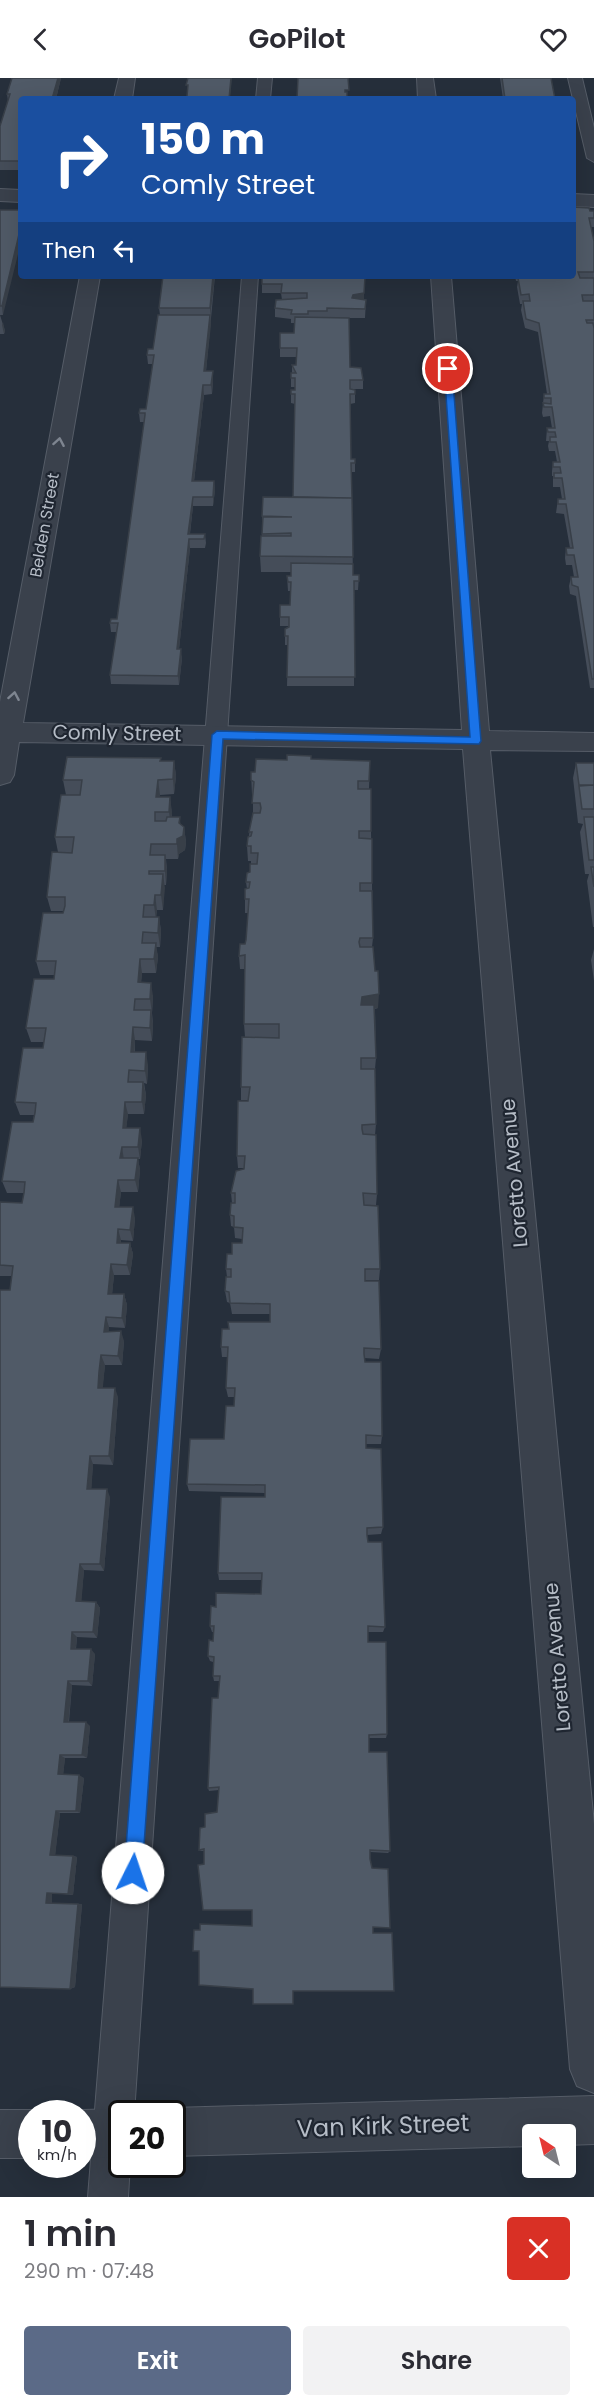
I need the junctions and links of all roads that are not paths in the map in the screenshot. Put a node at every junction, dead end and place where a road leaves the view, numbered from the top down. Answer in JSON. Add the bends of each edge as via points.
{"nodes":[{"id":1,"x":128,"y":78,"type":"edge"},
{"id":2,"x":265,"y":78,"type":"edge"},
{"id":3,"x":425,"y":78,"type":"edge"},
{"id":4,"x":575,"y":78,"type":"edge"},
{"id":5,"x":124,"y":96,"type":"edge"},
{"id":6,"x":263,"y":96,"type":"edge"},
{"id":7,"x":427,"y":96,"type":"edge"},
{"id":8,"x":594,"y":158,"type":"edge"},
{"id":9,"x":0,"y":195,"type":"edge"},
{"id":10,"x":18,"y":196,"type":"edge"},
{"id":11,"x":576,"y":200,"type":"edge"},
{"id":12,"x":594,"y":201,"type":"edge"},
{"id":13,"x":89,"y":279,"type":"edge"},
{"id":14,"x":250,"y":279,"type":"edge"},
{"id":15,"x":441,"y":279,"type":"edge"},
{"id":16,"x":4,"y":732,"type":"edge"},
{"id":17,"x":217,"y":735,"type":"junction"},
{"id":18,"x":476,"y":741,"type":"junction"},
{"id":19,"x":594,"y":742,"type":"edge"},
{"id":20,"x":0,"y":775,"type":"edge"},
{"id":21,"x":594,"y":2069,"type":"edge"},
{"id":22,"x":594,"y":2120,"type":"edge"},
{"id":23,"x":186,"y":2132,"type":"edge"},
{"id":24,"x":106,"y":2133,"type":"edge"},
{"id":25,"x":0,"y":2134,"type":"edge"},
{"id":26,"x":18,"y":2134,"type":"edge"},
{"id":27,"x":108,"y":2197,"type":"edge"}],
"edges":[{"from":1,"to":5,"type":"street"},
{"from":2,"to":6,"type":"lane"},
{"from":3,"to":7,"type":"street"},
{"from":4,"to":8,"type":"lane"},
{"from":9,"to":10,"type":"street"},
{"from":11,"to":12,"type":"street"},
{"from":16,"to":13,"type":"street","name":"Belden Street","one_way":true},
{"from":14,"to":17,"type":"lane"},
{"from":15,"to":18,"type":"street","name":"Loretto Avenue"},
{"from":16,"to":17,"type":"street","name":"Comly Street"},
{"from":16,"to":20,"type":"street","name":"Belden Street"},
{"from":17,"to":18,"type":"street","name":"Comly Street"},
{"from":17,"to":24,"type":"lane"},
{"from":18,"to":19,"type":"street","name":"Comly Street"},
{"from":18,"to":21,"type":"street","name":"Loretto Avenue"},
{"from":22,"to":23,"type":"street","name":"Van Kirk Street"},
{"from":24,"to":27,"type":"lane"},
{"from":25,"to":26,"type":"street"}]}
